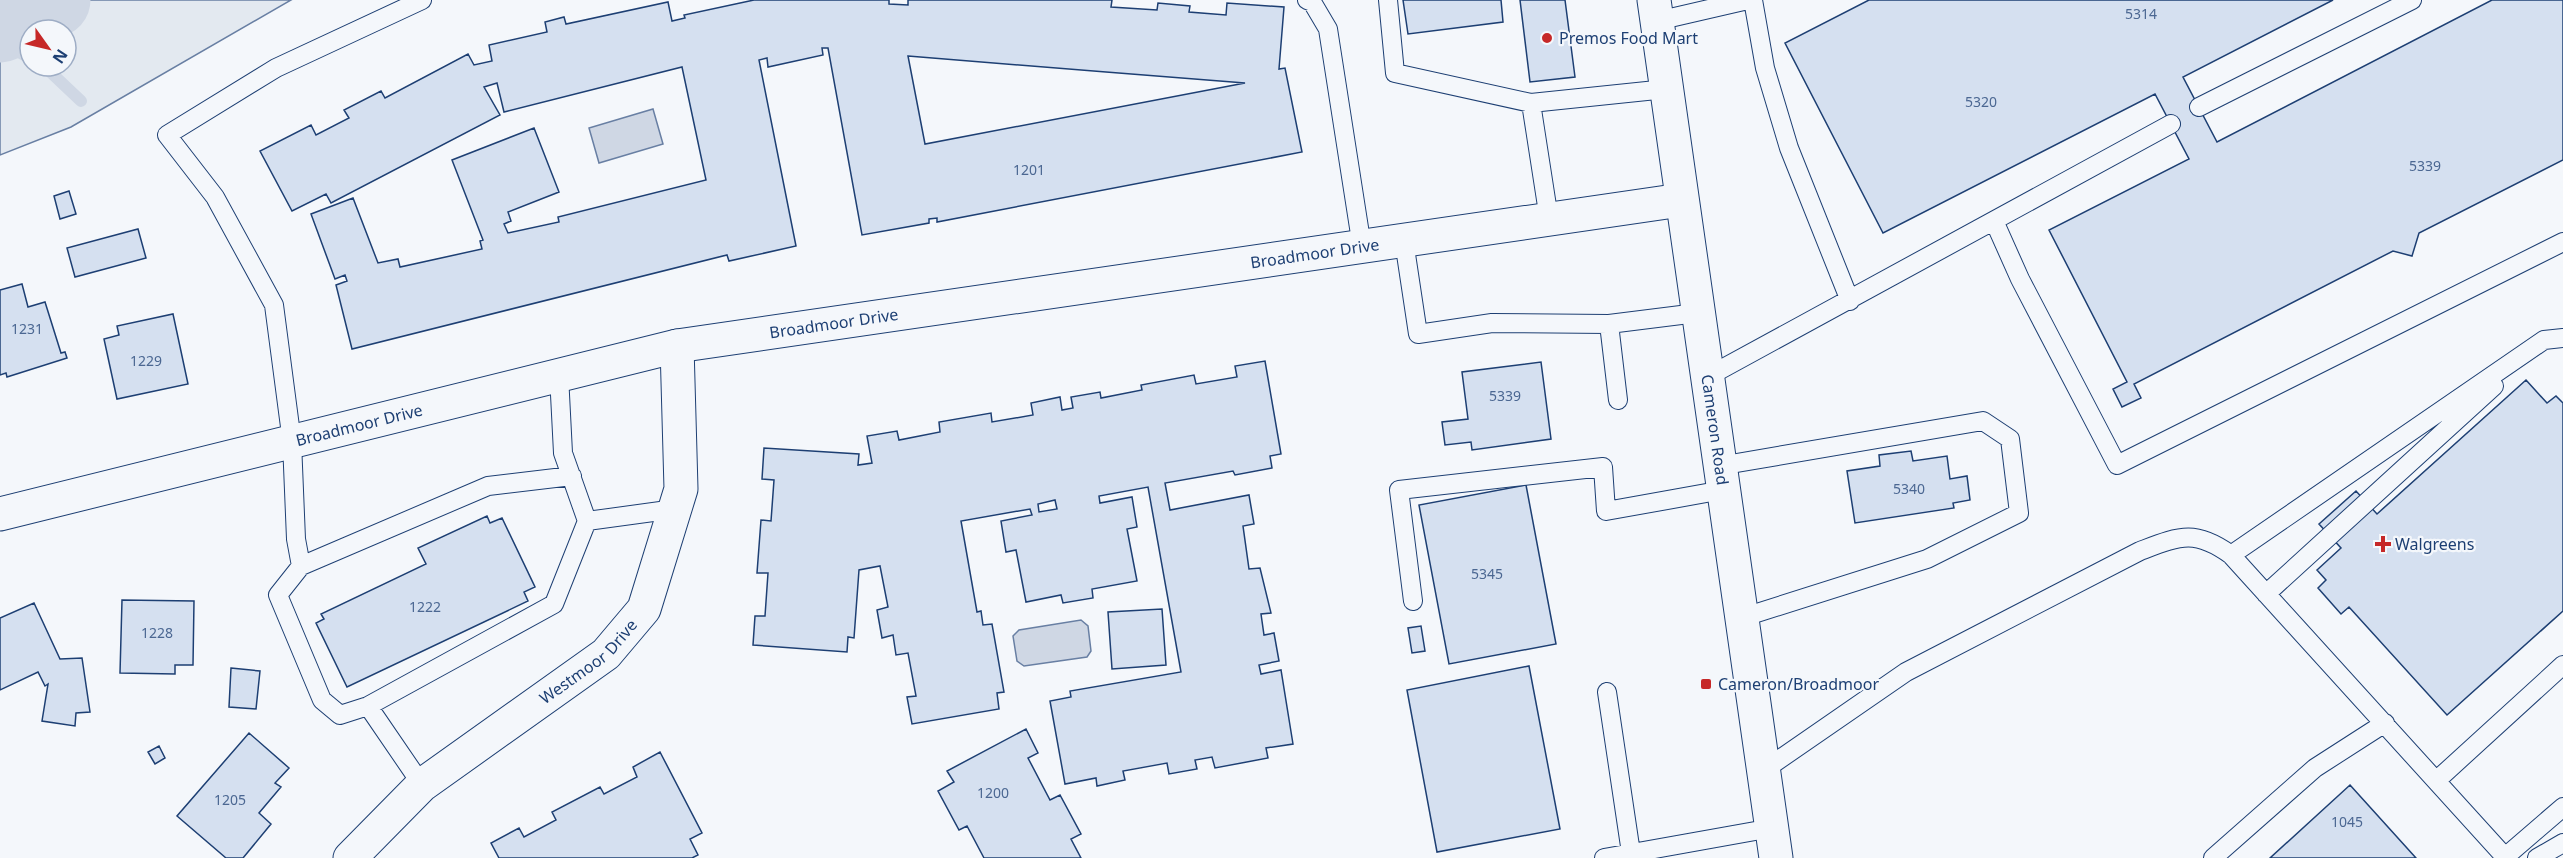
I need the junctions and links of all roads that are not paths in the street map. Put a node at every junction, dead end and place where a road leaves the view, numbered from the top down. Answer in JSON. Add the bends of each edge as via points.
{"nodes":[{"id":1,"x":422,"y":0,"type":"edge"},
{"id":2,"x":1307,"y":0,"type":"edge"},
{"id":3,"x":1388,"y":0,"type":"edge"},
{"id":4,"x":1748,"y":0,"type":"edge"},
{"id":5,"x":1753,"y":0,"type":"edge"},
{"id":6,"x":2412,"y":0,"type":"edge"},
{"id":7,"x":1655,"y":11,"type":"edge"},
{"id":8,"x":1666,"y":89,"type":"junction"},
{"id":9,"x":1531,"y":103,"type":"junction"},
{"id":10,"x":2199,"y":107,"type":"dead end"},
{"id":11,"x":2171,"y":124,"type":"dead end"},
{"id":12,"x":1681,"y":200,"type":"junction"},
{"id":13,"x":1550,"y":219,"type":"junction"},
{"id":14,"x":1995,"y":223,"type":"junction"},
{"id":15,"x":1404,"y":241,"type":"junction"},
{"id":16,"x":2563,"y":242,"type":"edge"},
{"id":17,"x":1362,"y":247,"type":"junction"},
{"id":18,"x":1850,"y":301,"type":"junction"},
{"id":19,"x":1697,"y":313,"type":"junction"},
{"id":20,"x":1609,"y":324,"type":"junction"},
{"id":21,"x":2563,"y":338,"type":"edge"},
{"id":22,"x":2544,"y":340,"type":"junction"},
{"id":23,"x":677,"y":346,"type":"junction"},
{"id":24,"x":559,"y":375,"type":"junction"},
{"id":25,"x":1707,"y":377,"type":"junction"},
{"id":26,"x":1618,"y":400,"type":"dead end"},
{"id":27,"x":292,"y":442,"type":"junction"},
{"id":28,"x":572,"y":476,"type":"junction"},
{"id":29,"x":1721,"y":478,"type":"junction"},
{"id":30,"x":675,"y":509,"type":"junction"},
{"id":31,"x":0,"y":514,"type":"edge"},
{"id":32,"x":587,"y":521,"type":"junction"},
{"id":33,"x":2231,"y":555,"type":"junction"},
{"id":34,"x":301,"y":566,"type":"junction"},
{"id":35,"x":2266,"y":594,"type":"junction"},
{"id":36,"x":1413,"y":601,"type":"dead end"},
{"id":37,"x":1741,"y":618,"type":"junction"},
{"id":38,"x":2563,"y":665,"type":"edge"},
{"id":39,"x":1607,"y":692,"type":"dead end"},
{"id":40,"x":368,"y":706,"type":"junction"},
{"id":41,"x":2385,"y":723,"type":"junction"},
{"id":42,"x":1764,"y":770,"type":"junction"},
{"id":43,"x":2438,"y":780,"type":"junction"},
{"id":44,"x":422,"y":785,"type":"junction"},
{"id":45,"x":2563,"y":807,"type":"edge"},
{"id":46,"x":1774,"y":843,"type":"edge"},
{"id":47,"x":2563,"y":843,"type":"edge"},
{"id":48,"x":1631,"y":853,"type":"junction"},
{"id":49,"x":2505,"y":857,"type":"edge"},
{"id":50,"x":350,"y":858,"type":"edge"},
{"id":51,"x":1604,"y":858,"type":"edge"},
{"id":52,"x":2213,"y":858,"type":"edge"},
{"id":53,"x":2537,"y":858,"type":"edge"}],
"edges":[{"from":1,"to":27,"type":"lane","via":[[276,69],[167,135],[215,197],[274,305]]},
{"from":2,"to":17,"type":"lane","via":[[1328,29]]},
{"from":3,"to":9,"type":"lane","via":[[1395,73]]},
{"from":4,"to":7,"type":"lane"},
{"from":5,"to":18,"type":"lane","via":[[1765,68],[1789,148]]},
{"from":6,"to":10,"type":"lane"},
{"from":7,"to":8,"type":"street","name":"Cameron Road"},
{"from":8,"to":9,"type":"lane"},
{"from":8,"to":12,"type":"street","name":"Cameron Road"},
{"from":9,"to":13,"type":"lane"},
{"from":11,"to":14,"type":"lane"},
{"from":12,"to":13,"type":"street","name":"Broadmoor Drive"},
{"from":12,"to":19,"type":"street","name":"Cameron Road"},
{"from":13,"to":15,"type":"street","name":"Broadmoor Drive"},
{"from":14,"to":16,"type":"lane","via":[[2117,465]]},
{"from":14,"to":18,"type":"lane"},
{"from":15,"to":17,"type":"street","name":"Broadmoor Drive"},
{"from":15,"to":20,"type":"lane","via":[[1418,334],[1492,323]]},
{"from":17,"to":23,"type":"street","name":"Broadmoor Drive"},
{"from":18,"to":25,"type":"lane"},
{"from":19,"to":20,"type":"lane"},
{"from":19,"to":25,"type":"street","name":"Cameron Road"},
{"from":20,"to":26,"type":"lane"},
{"from":21,"to":22,"type":"lane"},
{"from":22,"to":33,"type":"lane"},
{"from":22,"to":35,"type":"lane"},
{"from":23,"to":24,"type":"street","name":"Broadmoor Drive"},
{"from":23,"to":30,"type":"street","name":"Westmoor Drive","via":[[681,489]]},
{"from":24,"to":27,"type":"street","name":"Broadmoor Drive"},
{"from":24,"to":28,"type":"lane","via":[[563,453]]},
{"from":25,"to":29,"type":"street","name":"Cameron Road"},
{"from":27,"to":31,"type":"street","name":"Broadmoor Drive"},
{"from":27,"to":34,"type":"lane","via":[[296,539]]},
{"from":28,"to":32,"type":"lane"},
{"from":28,"to":34,"type":"lane","via":[[489,486]]},
{"from":29,"to":36,"type":"lane","via":[[1606,511],[1603,467],[1399,490]]},
{"from":29,"to":37,"type":"street","name":"Cameron Road"},
{"from":29,"to":37,"type":"lane","via":[[1983,421],[2010,439],[2019,513],[1927,559]]},
{"from":30,"to":32,"type":"lane"},
{"from":30,"to":44,"type":"street","name":"Westmoor Drive","via":[[644,609],[606,654]]},
{"from":32,"to":40,"type":"lane","via":[[554,604]]},
{"from":33,"to":35,"type":"lane"},
{"from":33,"to":42,"type":"lane","via":[[2211,540],[2177,537],[2140,551],[1906,672]]},
{"from":34,"to":40,"type":"lane","via":[[278,595],[322,700],[340,714]]},
{"from":35,"to":41,"type":"lane"},
{"from":37,"to":42,"type":"street","name":"Cameron Road"},
{"from":38,"to":43,"type":"lane"},
{"from":39,"to":48,"type":"lane"},
{"from":40,"to":44,"type":"lane"},
{"from":41,"to":43,"type":"lane"},
{"from":41,"to":52,"type":"lane","via":[[2315,768]]},
{"from":42,"to":46,"type":"street","name":"Cameron Road"},
{"from":43,"to":49,"type":"lane"},
{"from":44,"to":50,"type":"street","name":"Westmoor Drive"},
{"from":45,"to":49,"type":"lane"},
{"from":46,"to":48,"type":"lane"},
{"from":47,"to":53,"type":"lane"},
{"from":48,"to":51,"type":"lane"}]}
